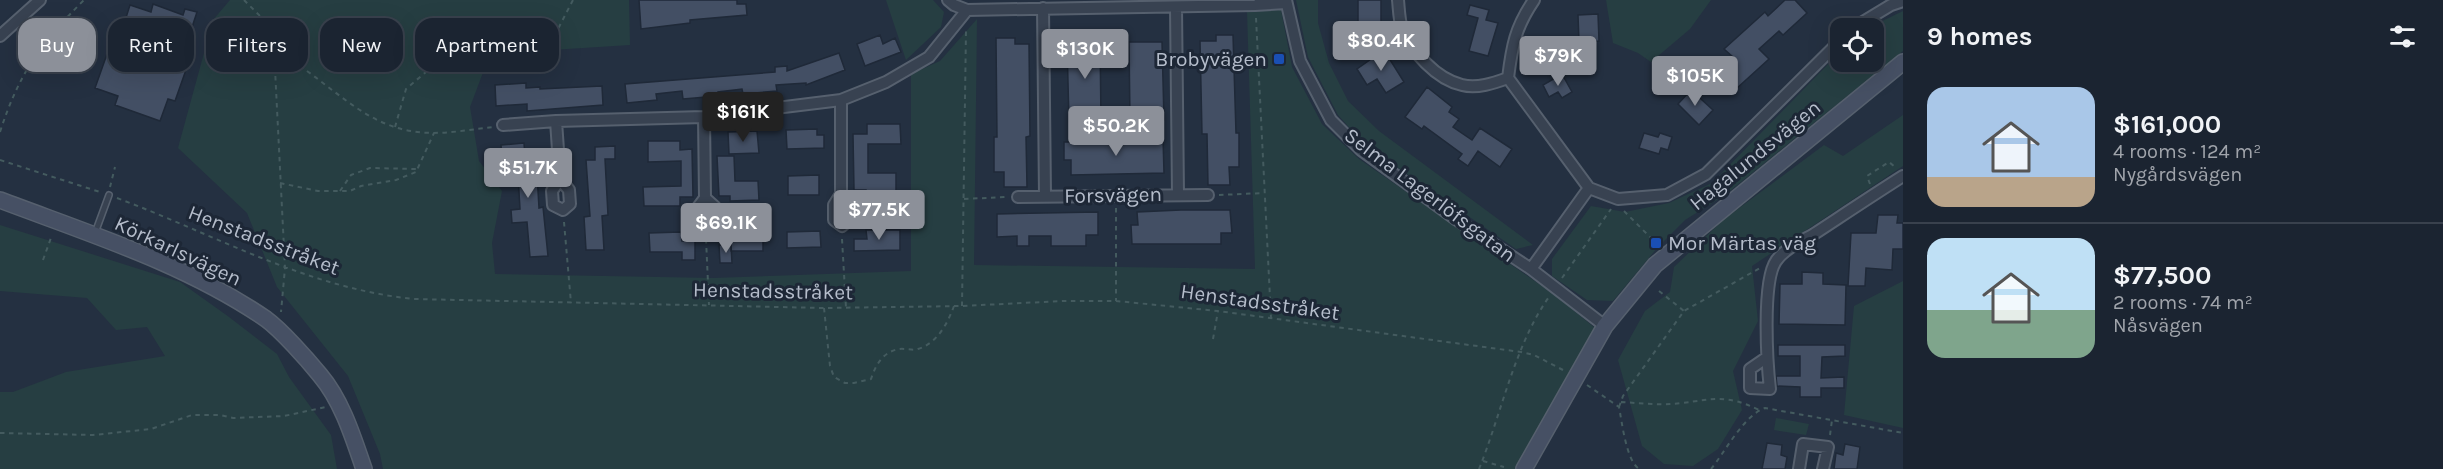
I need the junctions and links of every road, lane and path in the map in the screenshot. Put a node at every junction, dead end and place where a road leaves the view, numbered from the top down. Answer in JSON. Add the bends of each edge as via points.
{"nodes":[{"id":1,"x":84,"y":0,"type":"edge"},
{"id":2,"x":244,"y":0,"type":"edge"},
{"id":3,"x":573,"y":0,"type":"edge"},
{"id":4,"x":948,"y":0,"type":"edge"},
{"id":5,"x":1398,"y":0,"type":"edge"},
{"id":6,"x":1534,"y":0,"type":"edge"},
{"id":7,"x":36,"y":1,"type":"edge"},
{"id":8,"x":1286,"y":1,"type":"edge"},
{"id":9,"x":1903,"y":1,"type":"edge"},
{"id":10,"x":1127,"y":3,"type":"edge"},
{"id":11,"x":1255,"y":5,"type":"junction"},
{"id":12,"x":1176,"y":7,"type":"junction"},
{"id":13,"x":1043,"y":8,"type":"junction"},
{"id":14,"x":967,"y":10,"type":"junction"},
{"id":15,"x":262,"y":18,"type":"edge"},
{"id":16,"x":1870,"y":18,"type":"edge"},
{"id":17,"x":0,"y":36,"type":"edge"},
{"id":18,"x":1830,"y":51,"type":"edge"},
{"id":19,"x":1903,"y":62,"type":"edge"},
{"id":20,"x":275,"y":72,"type":"edge"},
{"id":21,"x":308,"y":72,"type":"edge"},
{"id":22,"x":1508,"y":78,"type":"junction"},
{"id":23,"x":841,"y":100,"type":"junction"},
{"id":24,"x":704,"y":117,"type":"junction"},
{"id":25,"x":556,"y":121,"type":"junction"},
{"id":26,"x":502,"y":125,"type":"joint"},
{"id":27,"x":395,"y":127,"type":"junction"},
{"id":28,"x":0,"y":132,"type":"edge"},
{"id":29,"x":434,"y":133,"type":"junction"},
{"id":30,"x":0,"y":160,"type":"edge"},
{"id":31,"x":115,"y":167,"type":"dead end"},
{"id":32,"x":417,"y":169,"type":"junction"},
{"id":33,"x":1900,"y":173,"type":"edge"},
{"id":34,"x":560,"y":178,"type":"junction"},
{"id":35,"x":279,"y":183,"type":"junction"},
{"id":36,"x":1589,"y":188,"type":"junction"},
{"id":37,"x":340,"y":191,"type":"junction"},
{"id":38,"x":1264,"y":193,"type":"junction"},
{"id":39,"x":841,"y":194,"type":"junction"},
{"id":40,"x":108,"y":195,"type":"junction"},
{"id":41,"x":1115,"y":195,"type":"junction"},
{"id":42,"x":1178,"y":195,"type":"junction"},
{"id":43,"x":1208,"y":195,"type":"joint"},
{"id":44,"x":1873,"y":195,"type":"junction"},
{"id":45,"x":1046,"y":196,"type":"junction"},
{"id":46,"x":1018,"y":197,"type":"joint"},
{"id":47,"x":705,"y":198,"type":"junction"},
{"id":48,"x":964,"y":198,"type":"junction"},
{"id":49,"x":0,"y":200,"type":"edge"},
{"id":50,"x":1616,"y":201,"type":"junction"},
{"id":51,"x":563,"y":210,"type":"junction"},
{"id":52,"x":57,"y":221,"type":"junction"},
{"id":53,"x":842,"y":226,"type":"junction"},
{"id":54,"x":706,"y":227,"type":"junction"},
{"id":55,"x":94,"y":235,"type":"junction"},
{"id":56,"x":1656,"y":243,"type":"dead end"},
{"id":57,"x":43,"y":260,"type":"dead end"},
{"id":58,"x":1776,"y":261,"type":"junction"},
{"id":59,"x":285,"y":268,"type":"junction"},
{"id":60,"x":1531,"y":269,"type":"junction"},
{"id":61,"x":1555,"y":288,"type":"junction"},
{"id":62,"x":1659,"y":291,"type":"dead end"},
{"id":63,"x":1116,"y":301,"type":"junction"},
{"id":64,"x":571,"y":303,"type":"junction"},
{"id":65,"x":709,"y":305,"type":"junction"},
{"id":66,"x":954,"y":306,"type":"junction"},
{"id":67,"x":962,"y":306,"type":"junction"},
{"id":68,"x":824,"y":308,"type":"junction"},
{"id":69,"x":846,"y":308,"type":"junction"},
{"id":70,"x":1218,"y":311,"type":"junction"},
{"id":71,"x":1684,"y":311,"type":"junction"},
{"id":72,"x":1271,"y":319,"type":"junction"},
{"id":73,"x":1605,"y":326,"type":"junction"},
{"id":74,"x":279,"y":333,"type":"junction"},
{"id":75,"x":1213,"y":339,"type":"dead end"},
{"id":76,"x":1521,"y":352,"type":"junction"},
{"id":77,"x":1766,"y":358,"type":"dead end"},
{"id":78,"x":1563,"y":370,"type":"dead end"},
{"id":79,"x":1585,"y":383,"type":"dead end"},
{"id":80,"x":1621,"y":402,"type":"junction"},
{"id":81,"x":338,"y":405,"type":"junction"},
{"id":82,"x":1619,"y":407,"type":"junction"},
{"id":83,"x":1759,"y":410,"type":"junction"},
{"id":84,"x":1832,"y":420,"type":"junction"},
{"id":85,"x":0,"y":433,"type":"edge"},
{"id":86,"x":1903,"y":433,"type":"edge"},
{"id":87,"x":1828,"y":447,"type":"junction"},
{"id":88,"x":1483,"y":461,"type":"junction"},
{"id":89,"x":1504,"y":467,"type":"dead end"},
{"id":90,"x":364,"y":469,"type":"edge"},
{"id":91,"x":1479,"y":469,"type":"edge"},
{"id":92,"x":1524,"y":469,"type":"edge"},
{"id":93,"x":1639,"y":469,"type":"edge"},
{"id":94,"x":1711,"y":469,"type":"edge"},
{"id":95,"x":1799,"y":469,"type":"edge"},
{"id":96,"x":1822,"y":469,"type":"edge"}],
"edges":[{"from":1,"to":28,"type":"path","via":[[32,58]]},
{"from":2,"to":15,"type":"path"},
{"from":3,"to":27,"type":"path","via":[[558,29],[534,41],[433,66],[406,89]]},
{"from":4,"to":14,"type":"street"},
{"from":5,"to":22,"type":"street","via":[[1401,26],[1413,48],[1435,72],[1462,85],[1487,85]]},
{"from":6,"to":22,"type":"street","via":[[1513,39]]},
{"from":7,"to":17,"type":"street"},
{"from":8,"to":11,"type":"street"},
{"from":8,"to":60,"type":"street","name":"Selma Lagerlöfsgatan","via":[[1300,61],[1331,120],[1361,150]]},
{"from":9,"to":16,"type":"street"},
{"from":10,"to":12,"type":"street"},
{"from":10,"to":13,"type":"street"},
{"from":11,"to":12,"type":"street"},
{"from":11,"to":38,"type":"path"},
{"from":12,"to":42,"type":"street"},
{"from":13,"to":14,"type":"street"},
{"from":13,"to":45,"type":"street"},
{"from":14,"to":23,"type":"street","via":[[929,57],[886,82]]},
{"from":14,"to":48,"type":"path"},
{"from":18,"to":50,"type":"street","via":[[1706,174],[1667,195]]},
{"from":19,"to":73,"type":"street","name":"Hagalundsvägen","via":[[1680,243],[1655,266]]},
{"from":20,"to":35,"type":"path"},
{"from":21,"to":27,"type":"path","via":[[357,110]]},
{"from":22,"to":36,"type":"street"},
{"from":23,"to":24,"type":"street"},
{"from":23,"to":39,"type":"street"},
{"from":24,"to":25,"type":"street"},
{"from":24,"to":47,"type":"street"},
{"from":25,"to":26,"type":"street"},
{"from":25,"to":34,"type":"street"},
{"from":26,"to":29,"type":"path"},
{"from":27,"to":29,"type":"path"},
{"from":29,"to":32,"type":"path"},
{"from":30,"to":40,"type":"path","name":"Henstadsstråket"},
{"from":31,"to":40,"type":"path"},
{"from":32,"to":37,"type":"path","via":[[396,180]]},
{"from":32,"to":37,"type":"path","via":[[370,168],[351,175]]},
{"from":33,"to":44,"type":"street"},
{"from":33,"to":44,"type":"path","via":[[1889,162],[1867,176]]},
{"from":34,"to":51,"type":"street","via":[[569,190],[570,204]]},
{"from":34,"to":51,"type":"street","via":[[552,191],[553,205]]},
{"from":35,"to":37,"type":"path"},
{"from":35,"to":59,"type":"path"},
{"from":36,"to":50,"type":"street"},
{"from":36,"to":60,"type":"street"},
{"from":38,"to":43,"type":"path"},
{"from":38,"to":72,"type":"path"},
{"from":39,"to":53,"type":"street","via":[[834,205],[834,220]]},
{"from":39,"to":53,"type":"street","via":[[852,202],[851,218]]},
{"from":40,"to":55,"type":"lane"},
{"from":40,"to":59,"type":"path","name":"Henstadsstråket"},
{"from":41,"to":42,"type":"street","name":"Forsvägen"},
{"from":41,"to":45,"type":"street","name":"Forsvägen"},
{"from":41,"to":63,"type":"path"},
{"from":42,"to":43,"type":"street","name":"Forsvägen"},
{"from":44,"to":58,"type":"street"},
{"from":45,"to":46,"type":"street","name":"Forsvägen"},
{"from":46,"to":48,"type":"path"},
{"from":47,"to":54,"type":"street","via":[[696,210],[696,219]]},
{"from":47,"to":54,"type":"street","via":[[715,207],[714,219]]},
{"from":48,"to":67,"type":"path"},
{"from":49,"to":52,"type":"street","name":"Körkarlsvägen"},
{"from":50,"to":56,"type":"path"},
{"from":50,"to":61,"type":"path"},
{"from":51,"to":64,"type":"path"},
{"from":52,"to":55,"type":"street","name":"Körkarlsvägen"},
{"from":52,"to":57,"type":"path"},
{"from":53,"to":69,"type":"path"},
{"from":54,"to":65,"type":"path"},
{"from":55,"to":74,"type":"street","name":"Körkarlsvägen","via":[[201,281],[267,320]]},
{"from":58,"to":71,"type":"path"},
{"from":58,"to":77,"type":"street","via":[[1771,276]]},
{"from":59,"to":64,"type":"path","name":"Henstadsstråket","via":[[382,296]]},
{"from":59,"to":74,"type":"path"},
{"from":60,"to":61,"type":"street","name":"Selma Lagerlöfsgatan"},
{"from":61,"to":73,"type":"street","name":"Selma Lagerlöfsgatan"},
{"from":61,"to":76,"type":"path","via":[[1538,312]]},
{"from":62,"to":71,"type":"path"},
{"from":63,"to":67,"type":"path","name":"Henstadsstråket"},
{"from":63,"to":70,"type":"path","name":"Henstadsstråket"},
{"from":64,"to":65,"type":"path","name":"Henstadsstråket"},
{"from":65,"to":68,"type":"path","name":"Henstadsstråket"},
{"from":66,"to":67,"type":"path","name":"Henstadsstråket"},
{"from":66,"to":68,"type":"path","via":[[937,336],[919,349],[900,349],[882,357],[871,379],[854,383],[840,382],[834,377]]},
{"from":66,"to":69,"type":"path","name":"Henstadsstråket"},
{"from":68,"to":69,"type":"path","name":"Henstadsstråket"},
{"from":70,"to":72,"type":"path","name":"Henstadsstråket"},
{"from":70,"to":75,"type":"path"},
{"from":71,"to":80,"type":"path"},
{"from":72,"to":76,"type":"path","name":"Henstadsstråket"},
{"from":73,"to":92,"type":"street","name":"Hagalundsvägen"},
{"from":74,"to":81,"type":"street","name":"Körkarlsvägen","via":[[321,376]]},
{"from":76,"to":78,"type":"path","name":"Henstadsstråket"},
{"from":76,"to":88,"type":"path"},
{"from":79,"to":82,"type":"path"},
{"from":80,"to":82,"type":"path"},
{"from":80,"to":83,"type":"path","via":[[1664,404],[1720,398]]},
{"from":81,"to":85,"type":"path","via":[[284,416],[192,415],[151,429],[93,435]]},
{"from":81,"to":90,"type":"street","name":"Körkarlsvägen"},
{"from":82,"to":93,"type":"path","via":[[1626,442]]},
{"from":83,"to":84,"type":"path"},
{"from":83,"to":94,"type":"path"},
{"from":84,"to":86,"type":"path"},
{"from":84,"to":87,"type":"path"},
{"from":87,"to":95,"type":"street","via":[[1803,444]]},
{"from":87,"to":96,"type":"street"},
{"from":88,"to":89,"type":"path"},
{"from":88,"to":91,"type":"path"}]}
